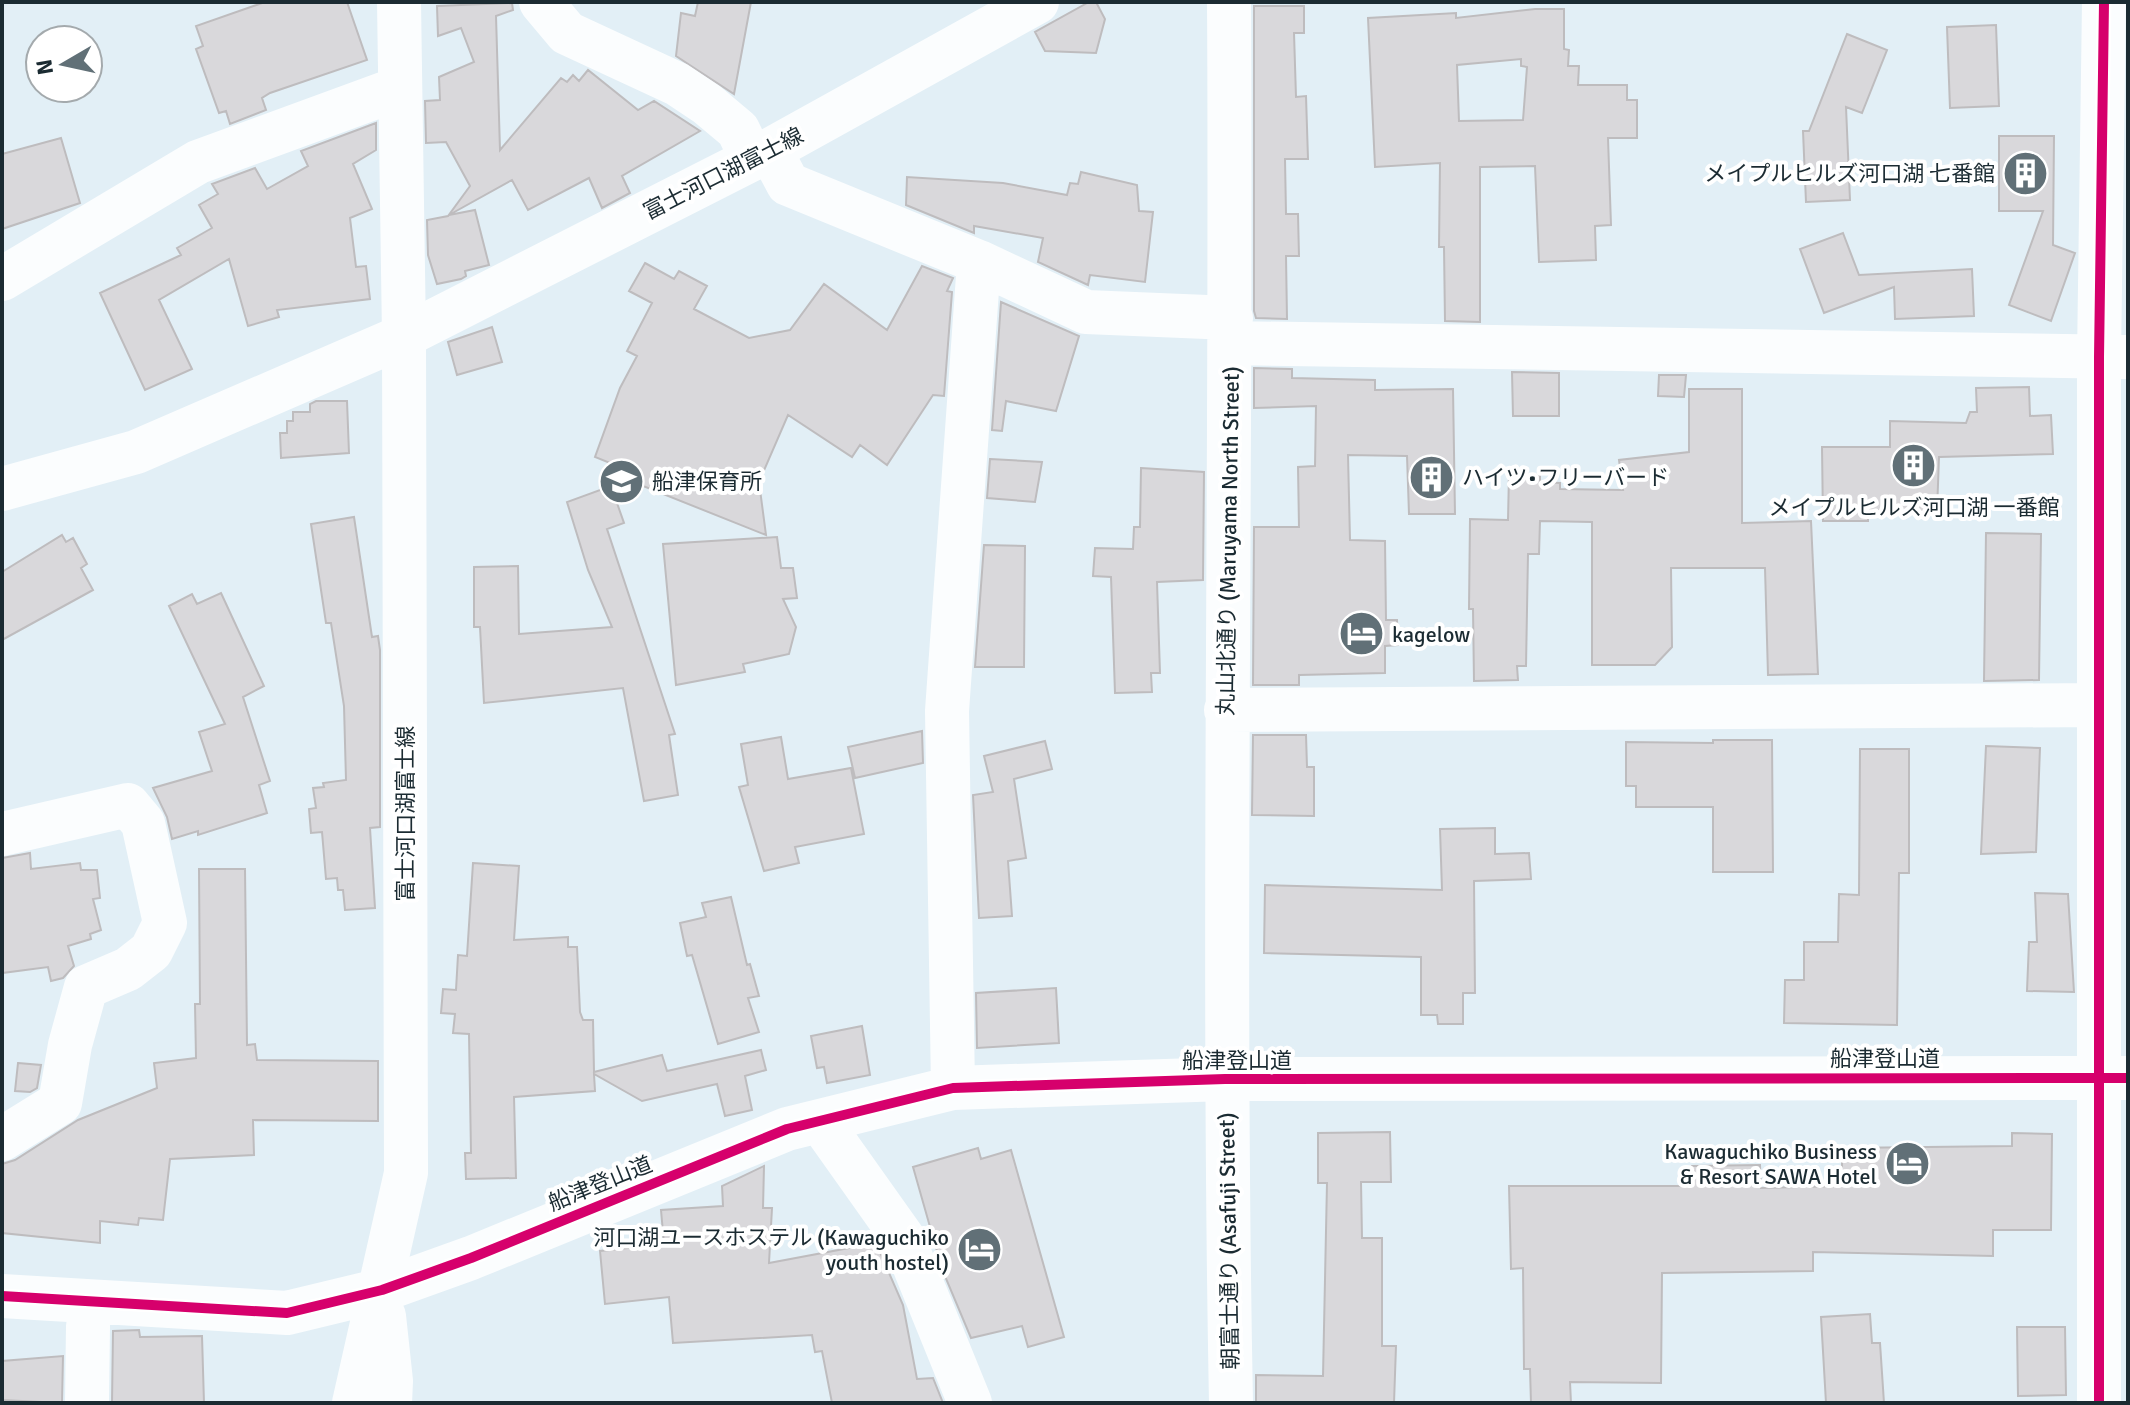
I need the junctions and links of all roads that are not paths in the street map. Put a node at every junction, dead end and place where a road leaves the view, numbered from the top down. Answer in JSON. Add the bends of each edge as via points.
{"nodes":[{"id":1,"x":399,"y":2,"type":"edge"},
{"id":2,"x":541,"y":2,"type":"edge"},
{"id":3,"x":1037,"y":2,"type":"edge"},
{"id":4,"x":1229,"y":2,"type":"edge"},
{"id":5,"x":2104,"y":2,"type":"edge"},
{"id":6,"x":400,"y":88,"type":"junction"},
{"id":7,"x":761,"y":154,"type":"junction"},
{"id":8,"x":979,"y":262,"type":"junction"},
{"id":9,"x":2,"y":279,"type":"edge"},
{"id":10,"x":1231,"y":330,"type":"junction"},
{"id":11,"x":404,"y":336,"type":"junction"},
{"id":12,"x":2114,"y":357,"type":"edge"},
{"id":13,"x":2,"y":489,"type":"edge"},
{"id":14,"x":2099,"y":705,"type":"junction"},
{"id":15,"x":1226,"y":710,"type":"junction"},
{"id":16,"x":2,"y":834,"type":"edge"},
{"id":17,"x":2113,"y":1078,"type":"edge"},
{"id":18,"x":1225,"y":1079,"type":"junction"},
{"id":19,"x":953,"y":1088,"type":"junction"},
{"id":20,"x":820,"y":1121,"type":"junction"},
{"id":21,"x":2,"y":1139,"type":"edge"},
{"id":22,"x":382,"y":1290,"type":"junction"},
{"id":23,"x":2,"y":1296,"type":"edge"},
{"id":24,"x":88,"y":1326,"type":"dead end"},
{"id":25,"x":87,"y":1403,"type":"edge"},
{"id":26,"x":354,"y":1403,"type":"edge"},
{"id":27,"x":390,"y":1403,"type":"edge"},
{"id":28,"x":970,"y":1403,"type":"edge"},
{"id":29,"x":1231,"y":1403,"type":"edge"},
{"id":30,"x":2099,"y":1403,"type":"edge"}],
"edges":[{"from":1,"to":6,"type":"street"},
{"from":2,"to":7,"type":"street","via":[[567,33],[677,84]]},
{"from":3,"to":7,"type":"street","name":"富士河口湖富士線"},
{"from":4,"to":10,"type":"street","name":"丸山北通り (Maruyama North Street)"},
{"from":5,"to":12,"type":"street"},
{"from":6,"to":9,"type":"street","via":[[198,162]]},
{"from":6,"to":11,"type":"street"},
{"from":7,"to":8,"type":"street","via":[[788,184]]},
{"from":7,"to":11,"type":"street","name":"富士河口湖富士線"},
{"from":8,"to":10,"type":"street","via":[[1086,312]]},
{"from":8,"to":19,"type":"street","via":[[947,711]]},
{"from":10,"to":12,"type":"street"},
{"from":10,"to":15,"type":"street","name":"丸山北通り (Maruyama North Street)"},
{"from":11,"to":13,"type":"street","name":"富士河口湖富士線","via":[[136,452]]},
{"from":11,"to":22,"type":"street","name":"富士河口湖富士線","via":[[406,1173]]},
{"from":12,"to":14,"type":"street"},
{"from":14,"to":15,"type":"street"},
{"from":14,"to":17,"type":"street"},
{"from":15,"to":18,"type":"street","name":"丸山北通り (Maruyama North Street)"},
{"from":16,"to":21,"type":"street","via":[[128,805],[143,823],[165,923],[151,951],[128,969],[86,987],[60,1103]]},
{"from":17,"to":18,"type":"street","name":"船津登山道"},
{"from":17,"to":30,"type":"street"},
{"from":18,"to":19,"type":"street","name":"船津登山道"},
{"from":18,"to":29,"type":"street","name":"朝富士通り (Asafuji Street)"},
{"from":19,"to":20,"type":"street","name":"船津登山道"},
{"from":20,"to":22,"type":"street","name":"船津登山道","via":[[787,1129]]},
{"from":20,"to":28,"type":"street","via":[[903,1238]]},
{"from":22,"to":23,"type":"street","name":"船津登山道","via":[[287,1313]]},
{"from":22,"to":26,"type":"street","name":"富士河口湖富士線"},
{"from":22,"to":27,"type":"street","name":"富士河口湖富士線"},
{"from":24,"to":25,"type":"street"}]}
